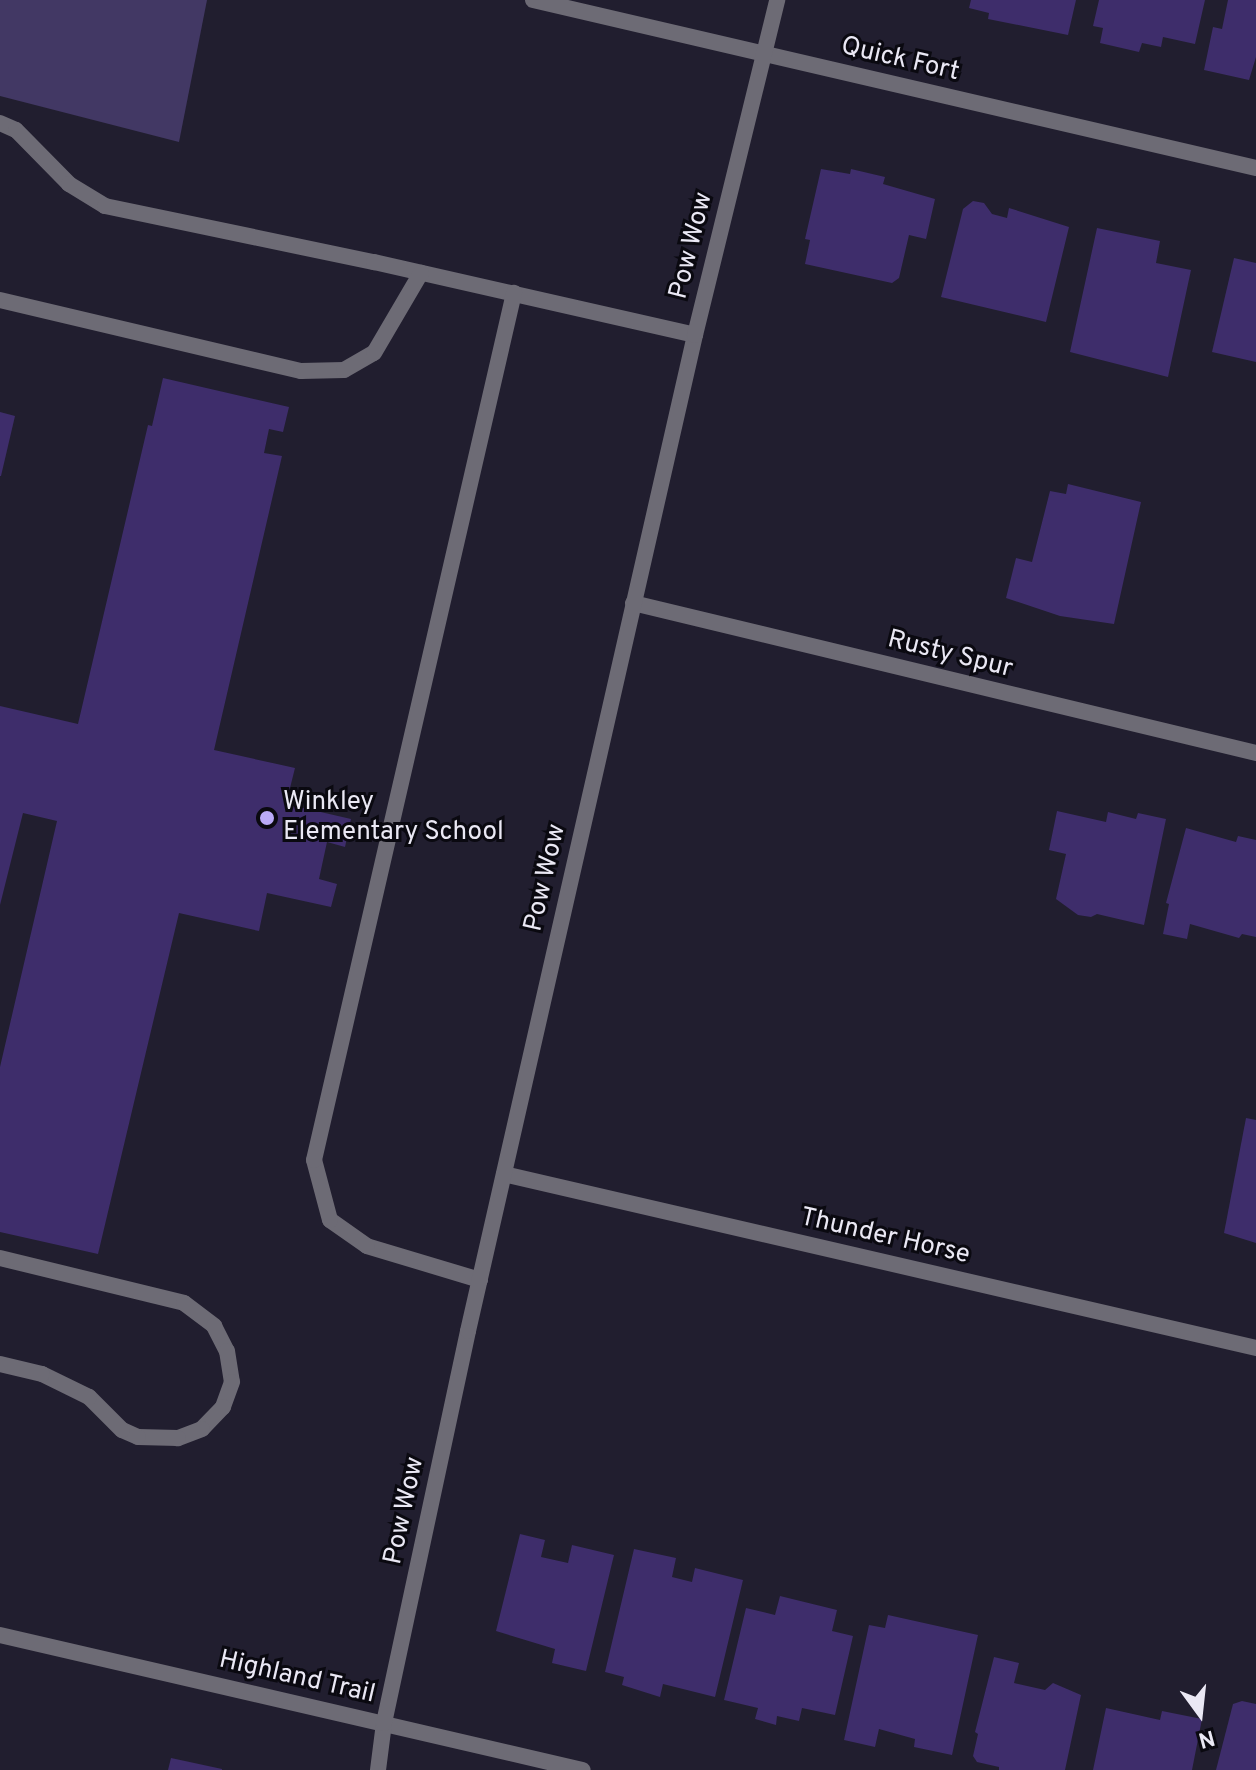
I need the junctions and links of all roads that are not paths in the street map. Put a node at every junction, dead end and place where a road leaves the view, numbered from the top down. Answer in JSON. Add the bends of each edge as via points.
{"nodes":[{"id":1,"x":533,"y":0,"type":"edge"},
{"id":2,"x":777,"y":0,"type":"edge"},
{"id":3,"x":763,"y":53,"type":"junction"},
{"id":4,"x":0,"y":123,"type":"edge"},
{"id":5,"x":1256,"y":168,"type":"edge"},
{"id":6,"x":421,"y":273,"type":"junction"},
{"id":7,"x":514,"y":293,"type":"junction"},
{"id":8,"x":0,"y":300,"type":"edge"},
{"id":9,"x":695,"y":335,"type":"junction"},
{"id":10,"x":633,"y":603,"type":"junction"},
{"id":11,"x":1256,"y":753,"type":"edge"},
{"id":12,"x":504,"y":1174,"type":"junction"},
{"id":13,"x":0,"y":1258,"type":"edge"},
{"id":14,"x":480,"y":1280,"type":"junction"},
{"id":15,"x":1256,"y":1348,"type":"edge"},
{"id":16,"x":0,"y":1364,"type":"edge"},
{"id":17,"x":0,"y":1635,"type":"edge"},
{"id":18,"x":384,"y":1723,"type":"junction"},
{"id":19,"x":378,"y":1770,"type":"edge"},
{"id":20,"x":583,"y":1770,"type":"edge"}],
"edges":[{"from":1,"to":3,"type":"street","name":"Quick Fort"},
{"from":2,"to":3,"type":"street","name":"Pow Wow"},
{"from":3,"to":5,"type":"street","name":"Quick Fort"},
{"from":3,"to":9,"type":"street","name":"Pow Wow"},
{"from":4,"to":6,"type":"street","via":[[16,130],[69,184],[105,206]]},
{"from":6,"to":7,"type":"street"},
{"from":6,"to":8,"type":"street","via":[[374,353],[344,370],[301,371]]},
{"from":7,"to":9,"type":"street"},
{"from":7,"to":14,"type":"street","via":[[314,1160],[330,1220],[367,1246]]},
{"from":9,"to":10,"type":"street","name":"Pow Wow"},
{"from":10,"to":11,"type":"street","name":"Rusty Spur"},
{"from":10,"to":12,"type":"street","name":"Pow Wow"},
{"from":12,"to":14,"type":"street","name":"Pow Wow"},
{"from":12,"to":15,"type":"street","name":"Thunder Horse"},
{"from":13,"to":16,"type":"street","via":[[184,1303],[214,1326],[227,1351],[232,1382],[223,1407],[202,1429],[178,1438],[138,1437],[122,1430],[89,1397],[42,1374]]},
{"from":14,"to":18,"type":"street","name":"Pow Wow"},
{"from":17,"to":18,"type":"street","name":"Highland Trail"},
{"from":18,"to":19,"type":"street","name":"Pow Wow"},
{"from":18,"to":20,"type":"street","name":"Highland Trail"}]}
